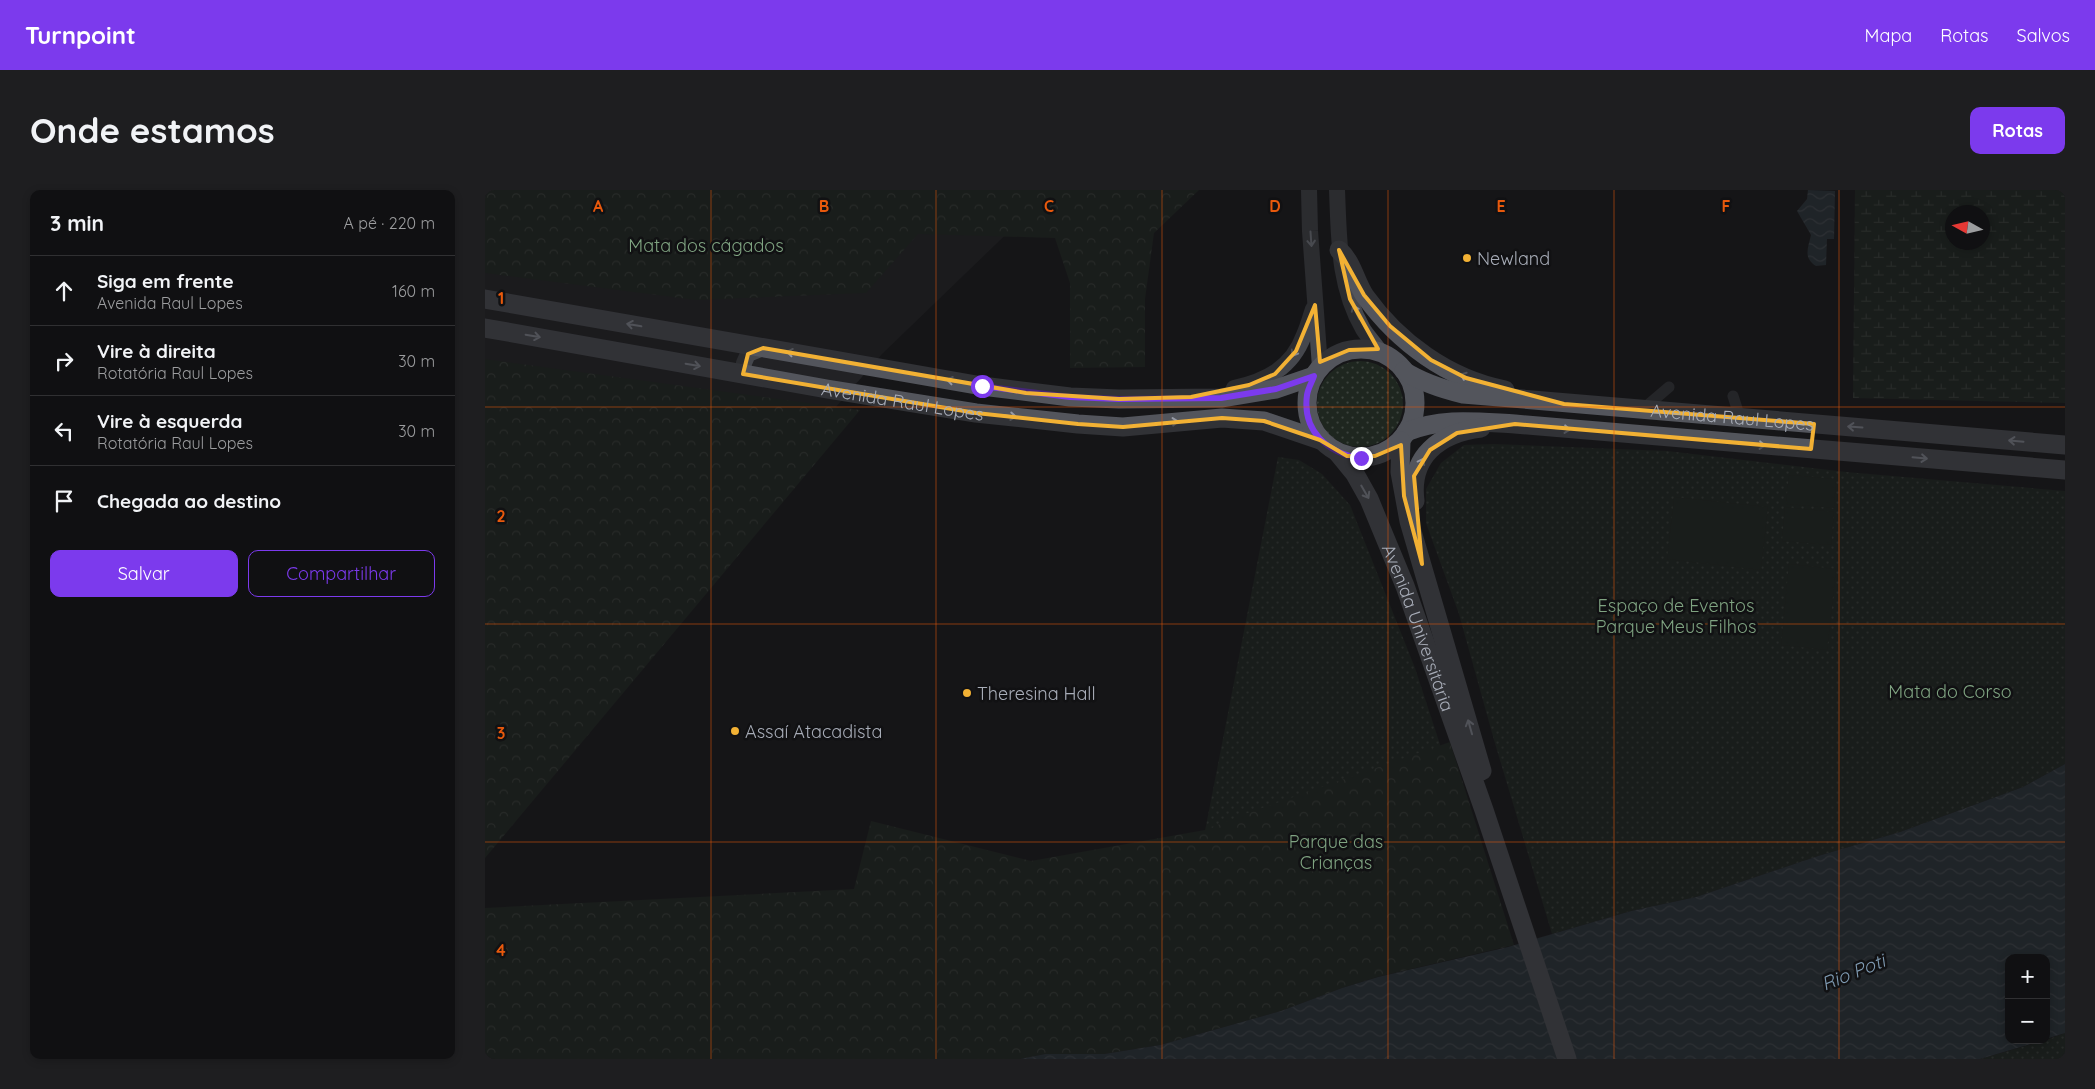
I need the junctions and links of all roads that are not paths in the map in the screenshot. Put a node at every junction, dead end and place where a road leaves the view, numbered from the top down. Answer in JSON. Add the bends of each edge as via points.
{"nodes":[{"id":1,"x":1309,"y":190,"type":"edge"},
{"id":2,"x":1337,"y":190,"type":"edge"},
{"id":3,"x":1339,"y":250,"type":"junction"},
{"id":4,"x":485,"y":299,"type":"edge"},
{"id":5,"x":1315,"y":305,"type":"junction"},
{"id":6,"x":485,"y":328,"type":"edge"},
{"id":7,"x":763,"y":348,"type":"junction"},
{"id":8,"x":1381,"y":353,"type":"junction"},
{"id":9,"x":1404,"y":371,"type":"junction"},
{"id":10,"x":1317,"y":372,"type":"junction"},
{"id":11,"x":743,"y":374,"type":"junction"},
{"id":12,"x":1669,"y":387,"type":"dead end"},
{"id":13,"x":1733,"y":396,"type":"dead end"},
{"id":14,"x":1191,"y":398,"type":"junction"},
{"id":15,"x":1565,"y":404,"type":"junction"},
{"id":16,"x":1642,"y":410,"type":"junction"},
{"id":17,"x":1740,"y":418,"type":"junction"},
{"id":18,"x":1515,"y":424,"type":"junction"},
{"id":19,"x":1814,"y":424,"type":"junction"},
{"id":20,"x":1403,"y":436,"type":"junction"},
{"id":21,"x":1320,"y":440,"type":"junction"},
{"id":22,"x":2065,"y":445,"type":"edge"},
{"id":23,"x":1811,"y":449,"type":"junction"},
{"id":24,"x":1337,"y":452,"type":"junction"},
{"id":25,"x":2065,"y":470,"type":"edge"},
{"id":26,"x":1422,"y":564,"type":"junction"},
{"id":27,"x":1488,"y":809,"type":"junction"},
{"id":28,"x":1567,"y":1059,"type":"edge"},
{"id":29,"x":1577,"y":1059,"type":"edge"}],
"edges":[{"from":1,"to":5,"type":"main road","one_way":true},
{"from":2,"to":3,"type":"main road"},
{"from":8,"to":3,"type":"main road","one_way":true,"via":[[1363,328],[1350,299]]},
{"from":15,"to":3,"type":"main road","one_way":true,"via":[[1466,378],[1431,360],[1405,340],[1379,313],[1364,295],[1348,260]]},
{"from":7,"to":4,"type":"main road","name":"Avenida Raul Lopes","one_way":true},
{"from":5,"to":10,"type":"main road"},
{"from":5,"to":14,"type":"main road","one_way":true,"via":[[1296,351],[1275,374],[1249,385]]},
{"from":6,"to":11,"type":"main road","name":"Avenida Raul Lopes","one_way":true},
{"from":7,"to":11,"type":"main road","via":[[748,354]]},
{"from":14,"to":7,"type":"main road","name":"Avenida Raul Lopes","one_way":true,"via":[[1119,399],[1025,393]]},
{"from":8,"to":9,"type":"main road"},
{"from":8,"to":10,"type":"main road","via":[[1349,350],[1333,357]]},
{"from":9,"to":15,"type":"main road","name":"Avenida Raul Lopes","via":[[1439,388],[1463,394]]},
{"from":9,"to":20,"type":"main road","via":[[1414,396],[1414,410]]},
{"from":10,"to":14,"type":"main road","name":"Avenida Raul Lopes","via":[[1276,389],[1253,394]]},
{"from":10,"to":21,"type":"main road","via":[[1307,394],[1307,413]]},
{"from":11,"to":21,"type":"main road","name":"Avenida Raul Lopes","one_way":true,"via":[[976,412],[1069,423],[1123,427],[1222,418],[1264,421]]},
{"from":12,"to":16,"type":"street"},
{"from":13,"to":17,"type":"street"},
{"from":15,"to":16,"type":"main road","name":"Avenida Raul Lopes"},
{"from":16,"to":17,"type":"main road","name":"Avenida Raul Lopes"},
{"from":17,"to":19,"type":"main road","name":"Avenida Raul Lopes"},
{"from":18,"to":20,"type":"main road","name":"Avenida Raul Lopes","via":[[1434,422]]},
{"from":18,"to":23,"type":"main road","name":"Avenida Raul Lopes","one_way":true},
{"from":26,"to":18,"type":"main road","one_way":true,"via":[[1424,553],[1413,489],[1421,460],[1441,440],[1475,429]]},
{"from":22,"to":19,"type":"main road","name":"Avenida Raul Lopes","one_way":true},
{"from":19,"to":23,"type":"main road"},
{"from":20,"to":24,"type":"main road","via":[[1388,450],[1375,456],[1361,458]]},
{"from":20,"to":26,"type":"main road","name":"Avenida Universitária","via":[[1400,472],[1409,521]]},
{"from":21,"to":24,"type":"main road"},
{"from":23,"to":25,"type":"main road","name":"Avenida Raul Lopes","one_way":true},
{"from":24,"to":27,"type":"main road","name":"Avenida Universitária","one_way":true,"via":[[1369,499]]},
{"from":27,"to":26,"type":"main road","name":"Avenida Universitária","one_way":true},
{"from":27,"to":28,"type":"main road"},
{"from":27,"to":29,"type":"main road"}]}
